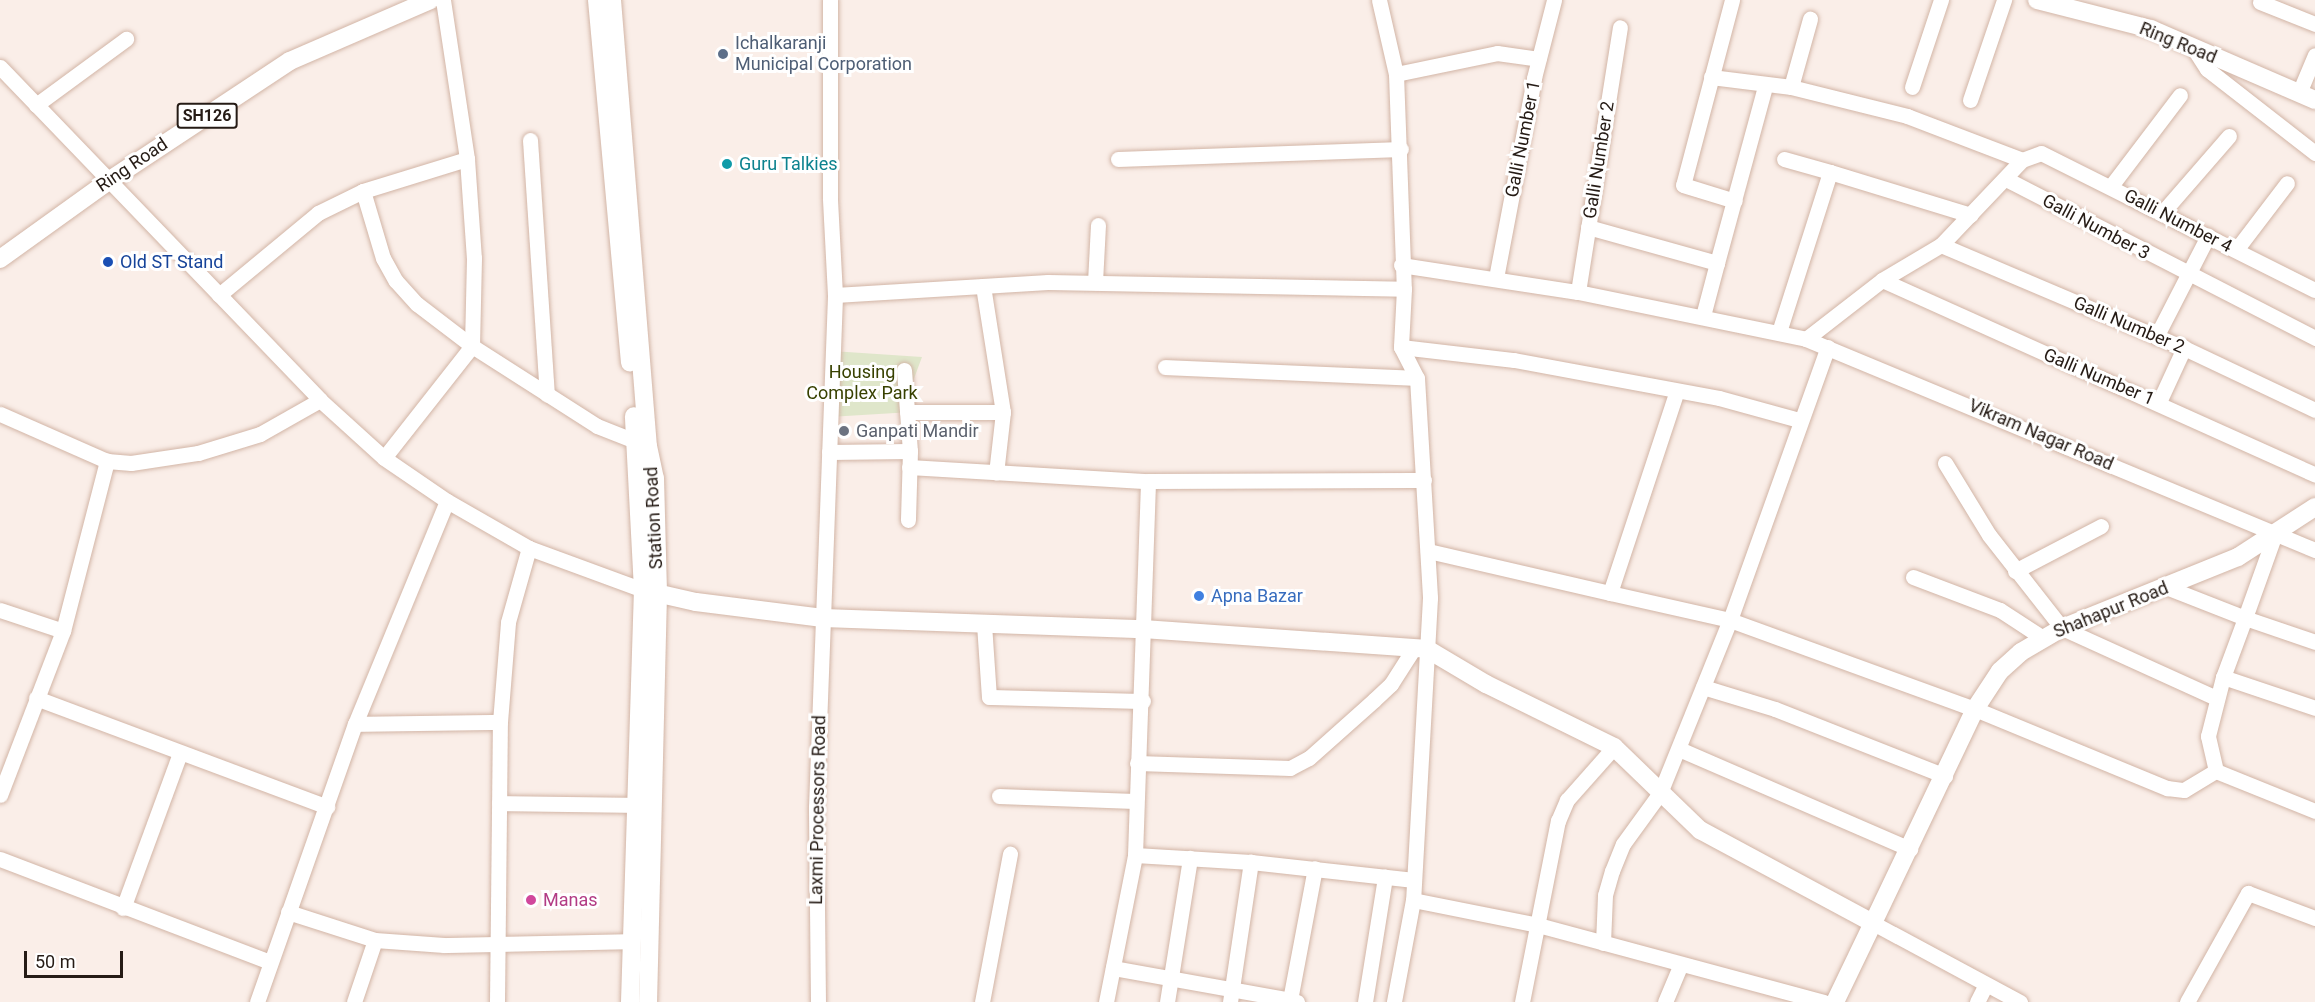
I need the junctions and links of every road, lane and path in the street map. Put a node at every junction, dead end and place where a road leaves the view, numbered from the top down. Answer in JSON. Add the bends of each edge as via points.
{"nodes":[{"id":1,"x":430,"y":0,"type":"edge"},
{"id":2,"x":443,"y":0,"type":"edge"},
{"id":3,"x":597,"y":0,"type":"edge"},
{"id":4,"x":612,"y":0,"type":"edge"},
{"id":5,"x":830,"y":0,"type":"edge"},
{"id":6,"x":1379,"y":0,"type":"edge"},
{"id":7,"x":1554,"y":0,"type":"edge"},
{"id":8,"x":1732,"y":0,"type":"edge"},
{"id":9,"x":1941,"y":0,"type":"edge"},
{"id":10,"x":2004,"y":0,"type":"edge"},
{"id":11,"x":2037,"y":0,"type":"edge"},
{"id":12,"x":2260,"y":2,"type":"dead end"},
{"id":13,"x":2081,"y":5,"type":"edge"},
{"id":14,"x":1810,"y":19,"type":"dead end"},
{"id":15,"x":2315,"y":24,"type":"edge"},
{"id":16,"x":1620,"y":27,"type":"dead end"},
{"id":17,"x":126,"y":39,"type":"dead end"},
{"id":18,"x":2194,"y":49,"type":"junction"},
{"id":19,"x":2315,"y":55,"type":"edge"},
{"id":20,"x":1539,"y":59,"type":"junction"},
{"id":21,"x":2,"y":72,"type":"edge"},
{"id":22,"x":1396,"y":74,"type":"junction"},
{"id":23,"x":1711,"y":77,"type":"junction"},
{"id":24,"x":1765,"y":86,"type":"junction"},
{"id":25,"x":1791,"y":87,"type":"junction"},
{"id":26,"x":1912,"y":87,"type":"dead end"},
{"id":27,"x":2180,"y":95,"type":"dead end"},
{"id":28,"x":2307,"y":97,"type":"edge"},
{"id":29,"x":1970,"y":100,"type":"dead end"},
{"id":30,"x":36,"y":105,"type":"junction"},
{"id":31,"x":2229,"y":136,"type":"dead end"},
{"id":32,"x":530,"y":140,"type":"dead end"},
{"id":33,"x":1401,"y":149,"type":"junction"},
{"id":34,"x":2315,"y":153,"type":"edge"},
{"id":35,"x":467,"y":159,"type":"junction"},
{"id":36,"x":1118,"y":159,"type":"dead end"},
{"id":37,"x":1785,"y":159,"type":"dead end"},
{"id":38,"x":2022,"y":160,"type":"junction"},
{"id":39,"x":1830,"y":172,"type":"junction"},
{"id":40,"x":2006,"y":179,"type":"junction"},
{"id":41,"x":106,"y":182,"type":"junction"},
{"id":42,"x":2287,"y":183,"type":"dead end"},
{"id":43,"x":2111,"y":186,"type":"junction"},
{"id":44,"x":363,"y":191,"type":"junction"},
{"id":45,"x":1736,"y":201,"type":"junction"},
{"id":46,"x":2162,"y":213,"type":"junction"},
{"id":47,"x":1971,"y":214,"type":"junction"},
{"id":48,"x":1098,"y":225,"type":"dead end"},
{"id":49,"x":1588,"y":227,"type":"junction"},
{"id":50,"x":2208,"y":236,"type":"junction"},
{"id":51,"x":1941,"y":245,"type":"junction"},
{"id":52,"x":2236,"y":250,"type":"junction"},
{"id":53,"x":0,"y":259,"type":"edge"},
{"id":54,"x":1717,"y":263,"type":"junction"},
{"id":55,"x":1401,"y":265,"type":"junction"},
{"id":56,"x":2187,"y":275,"type":"junction"},
{"id":57,"x":1496,"y":278,"type":"junction"},
{"id":58,"x":1882,"y":280,"type":"junction"},
{"id":59,"x":1095,"y":282,"type":"junction"},
{"id":60,"x":983,"y":286,"type":"junction"},
{"id":61,"x":1404,"y":289,"type":"junction"},
{"id":62,"x":2315,"y":290,"type":"edge"},
{"id":63,"x":1578,"y":292,"type":"junction"},
{"id":64,"x":219,"y":295,"type":"junction"},
{"id":65,"x":835,"y":295,"type":"junction"},
{"id":66,"x":1703,"y":316,"type":"junction"},
{"id":67,"x":1779,"y":332,"type":"junction"},
{"id":68,"x":2156,"y":337,"type":"junction"},
{"id":69,"x":2315,"y":338,"type":"edge"},
{"id":70,"x":1806,"y":339,"type":"junction"},
{"id":71,"x":472,"y":346,"type":"junction"},
{"id":72,"x":1401,"y":347,"type":"junction"},
{"id":73,"x":1828,"y":347,"type":"junction"},
{"id":74,"x":2184,"y":348,"type":"junction"},
{"id":75,"x":1165,"y":367,"type":"dead end"},
{"id":76,"x":904,"y":370,"type":"dead end"},
{"id":77,"x":1417,"y":378,"type":"junction"},
{"id":78,"x":1676,"y":393,"type":"junction"},
{"id":79,"x":546,"y":394,"type":"junction"},
{"id":80,"x":320,"y":400,"type":"junction"},
{"id":81,"x":2159,"y":402,"type":"junction"},
{"id":82,"x":2315,"y":410,"type":"edge"},
{"id":83,"x":907,"y":412,"type":"junction"},
{"id":84,"x":1003,"y":412,"type":"junction"},
{"id":85,"x":0,"y":414,"type":"edge"},
{"id":86,"x":1798,"y":420,"type":"junction"},
{"id":87,"x":642,"y":443,"type":"junction"},
{"id":88,"x":910,"y":451,"type":"junction"},
{"id":89,"x":829,"y":452,"type":"junction"},
{"id":90,"x":384,"y":458,"type":"junction"},
{"id":91,"x":107,"y":462,"type":"junction"},
{"id":92,"x":1945,"y":463,"type":"dead end"},
{"id":93,"x":909,"y":467,"type":"junction"},
{"id":94,"x":996,"y":473,"type":"junction"},
{"id":95,"x":2315,"y":475,"type":"edge"},
{"id":96,"x":1425,"y":480,"type":"junction"},
{"id":97,"x":1148,"y":481,"type":"junction"},
{"id":98,"x":447,"y":501,"type":"junction"},
{"id":99,"x":2315,"y":507,"type":"edge"},
{"id":100,"x":908,"y":520,"type":"dead end"},
{"id":101,"x":2101,"y":526,"type":"dead end"},
{"id":102,"x":2275,"y":534,"type":"junction"},
{"id":103,"x":529,"y":548,"type":"junction"},
{"id":104,"x":2315,"y":550,"type":"edge"},
{"id":105,"x":1428,"y":551,"type":"junction"},
{"id":106,"x":2015,"y":570,"type":"junction"},
{"id":107,"x":1913,"y":577,"type":"dead end"},
{"id":108,"x":2166,"y":587,"type":"junction"},
{"id":109,"x":650,"y":592,"type":"junction"},
{"id":110,"x":1610,"y":593,"type":"junction"},
{"id":111,"x":0,"y":610,"type":"edge"},
{"id":112,"x":823,"y":618,"type":"junction"},
{"id":113,"x":2245,"y":618,"type":"junction"},
{"id":114,"x":1730,"y":620,"type":"junction"},
{"id":115,"x":984,"y":624,"type":"junction"},
{"id":116,"x":2062,"y":628,"type":"junction"},
{"id":117,"x":1143,"y":629,"type":"junction"},
{"id":118,"x":63,"y":631,"type":"junction"},
{"id":119,"x":2043,"y":638,"type":"junction"},
{"id":120,"x":2315,"y":642,"type":"edge"},
{"id":121,"x":1420,"y":648,"type":"junction"},
{"id":122,"x":2223,"y":677,"type":"junction"},
{"id":123,"x":1703,"y":687,"type":"junction"},
{"id":124,"x":36,"y":698,"type":"junction"},
{"id":125,"x":2216,"y":698,"type":"junction"},
{"id":126,"x":1143,"y":701,"type":"junction"},
{"id":127,"x":2315,"y":708,"type":"edge"},
{"id":128,"x":1975,"y":709,"type":"junction"},
{"id":129,"x":500,"y":722,"type":"junction"},
{"id":130,"x":355,"y":724,"type":"junction"},
{"id":131,"x":1614,"y":747,"type":"junction"},
{"id":132,"x":1679,"y":749,"type":"junction"},
{"id":133,"x":180,"y":753,"type":"junction"},
{"id":134,"x":1137,"y":763,"type":"junction"},
{"id":135,"x":2216,"y":771,"type":"junction"},
{"id":136,"x":1945,"y":776,"type":"junction"},
{"id":137,"x":1660,"y":793,"type":"junction"},
{"id":138,"x":0,"y":795,"type":"edge"},
{"id":139,"x":999,"y":796,"type":"dead end"},
{"id":140,"x":1134,"y":801,"type":"junction"},
{"id":141,"x":499,"y":803,"type":"junction"},
{"id":142,"x":635,"y":805,"type":"junction"},
{"id":143,"x":327,"y":807,"type":"junction"},
{"id":144,"x":2315,"y":811,"type":"edge"},
{"id":145,"x":1910,"y":849,"type":"junction"},
{"id":146,"x":1010,"y":854,"type":"dead end"},
{"id":147,"x":1135,"y":855,"type":"junction"},
{"id":148,"x":1190,"y":858,"type":"junction"},
{"id":149,"x":0,"y":859,"type":"edge"},
{"id":150,"x":1251,"y":862,"type":"junction"},
{"id":151,"x":1315,"y":868,"type":"junction"},
{"id":152,"x":1385,"y":877,"type":"junction"},
{"id":153,"x":1414,"y":880,"type":"junction"},
{"id":154,"x":1413,"y":900,"type":"junction"},
{"id":155,"x":123,"y":908,"type":"junction"},
{"id":156,"x":288,"y":912,"type":"junction"},
{"id":157,"x":2315,"y":918,"type":"edge"},
{"id":158,"x":1873,"y":923,"type":"junction"},
{"id":159,"x":1538,"y":925,"type":"junction"},
{"id":160,"x":375,"y":940,"type":"junction"},
{"id":161,"x":631,"y":941,"type":"junction"},
{"id":162,"x":1603,"y":943,"type":"junction"},
{"id":163,"x":498,"y":944,"type":"junction"},
{"id":164,"x":270,"y":962,"type":"junction"},
{"id":165,"x":1681,"y":964,"type":"junction"},
{"id":166,"x":1113,"y":968,"type":"junction"},
{"id":167,"x":1171,"y":976,"type":"junction"},
{"id":168,"x":1985,"y":986,"type":"junction"},
{"id":169,"x":1231,"y":995,"type":"edge"},
{"id":170,"x":1293,"y":1001,"type":"edge"},
{"id":171,"x":257,"y":1002,"type":"edge"},
{"id":172,"x":354,"y":1002,"type":"edge"},
{"id":173,"x":497,"y":1002,"type":"edge"},
{"id":174,"x":630,"y":1002,"type":"edge"},
{"id":175,"x":648,"y":1002,"type":"edge"},
{"id":176,"x":818,"y":1002,"type":"edge"},
{"id":177,"x":982,"y":1002,"type":"edge"},
{"id":178,"x":1106,"y":1002,"type":"edge"},
{"id":179,"x":1167,"y":1002,"type":"edge"},
{"id":180,"x":1365,"y":1002,"type":"edge"},
{"id":181,"x":1394,"y":1002,"type":"edge"},
{"id":182,"x":1522,"y":1002,"type":"edge"},
{"id":183,"x":1665,"y":1002,"type":"edge"},
{"id":184,"x":1824,"y":1002,"type":"edge"},
{"id":185,"x":1835,"y":1002,"type":"edge"},
{"id":186,"x":1977,"y":1002,"type":"edge"},
{"id":187,"x":2020,"y":1002,"type":"edge"},
{"id":188,"x":2187,"y":1002,"type":"edge"}],
"edges":[{"from":1,"to":41,"type":"main road","name":"Ring Road","number":"SH126","via":[[290,61]]},
{"from":2,"to":35,"type":"street"},
{"from":3,"to":87,"type":"main road","name":"Station Road"},
{"from":4,"to":87,"type":"main road","name":"Station Road"},
{"from":5,"to":65,"type":"street","name":"Laxmi Processors Road","via":[[830,198]]},
{"from":6,"to":22,"type":"street"},
{"from":7,"to":20,"type":"street","name":"Galli Number 1"},
{"from":8,"to":23,"type":"street"},
{"from":9,"to":26,"type":"street"},
{"from":10,"to":29,"type":"street"},
{"from":11,"to":13,"type":"main road","name":"Ring Road"},
{"from":12,"to":15,"type":"street"},
{"from":13,"to":18,"type":"main road","name":"Ring Road","via":[[2151,29]]},
{"from":14,"to":25,"type":"street"},
{"from":16,"to":49,"type":"street","name":"Galli Number 2"},
{"from":17,"to":30,"type":"street"},
{"from":18,"to":28,"type":"main road","name":"Ring Road"},
{"from":18,"to":34,"type":"street","via":[[2206,69]]},
{"from":19,"to":28,"type":"street"},
{"from":20,"to":22,"type":"street","via":[[1497,53]]},
{"from":20,"to":57,"type":"street","name":"Galli Number 1"},
{"from":21,"to":30,"type":"street"},
{"from":22,"to":33,"type":"street"},
{"from":23,"to":24,"type":"street"},
{"from":23,"to":45,"type":"street","via":[[1683,185]]},
{"from":24,"to":25,"type":"street"},
{"from":24,"to":45,"type":"street"},
{"from":25,"to":38,"type":"street","via":[[1907,116]]},
{"from":27,"to":43,"type":"street"},
{"from":30,"to":41,"type":"street"},
{"from":31,"to":46,"type":"street"},
{"from":32,"to":79,"type":"street"},
{"from":33,"to":36,"type":"street"},
{"from":33,"to":55,"type":"street"},
{"from":35,"to":44,"type":"street"},
{"from":35,"to":71,"type":"street","via":[[474,258]]},
{"from":37,"to":39,"type":"street"},
{"from":38,"to":40,"type":"street"},
{"from":38,"to":43,"type":"street","name":"Galli Number 4","via":[[2041,153]]},
{"from":39,"to":47,"type":"street"},
{"from":39,"to":67,"type":"street"},
{"from":40,"to":47,"type":"street"},
{"from":40,"to":56,"type":"street","name":"Galli Number 3"},
{"from":41,"to":53,"type":"main road","name":"Ring Road","number":"SH126"},
{"from":41,"to":64,"type":"street"},
{"from":42,"to":52,"type":"street"},
{"from":43,"to":46,"type":"street","name":"Galli Number 4"},
{"from":44,"to":64,"type":"street","via":[[318,213]]},
{"from":44,"to":71,"type":"street","via":[[383,258],[396,280],[417,304]]},
{"from":45,"to":54,"type":"street"},
{"from":46,"to":50,"type":"street","name":"Galli Number 4"},
{"from":47,"to":51,"type":"street"},
{"from":48,"to":59,"type":"street"},
{"from":49,"to":54,"type":"street"},
{"from":49,"to":63,"type":"street","name":"Galli Number 2"},
{"from":50,"to":52,"type":"street","name":"Galli Number 4"},
{"from":50,"to":56,"type":"street"},
{"from":51,"to":58,"type":"street"},
{"from":51,"to":68,"type":"street","name":"Galli Number 2"},
{"from":52,"to":62,"type":"street","name":"Galli Number 4"},
{"from":54,"to":66,"type":"street"},
{"from":55,"to":57,"type":"street","name":"Vikram Nagar Road"},
{"from":55,"to":61,"type":"street"},
{"from":56,"to":68,"type":"street"},
{"from":56,"to":69,"type":"street","name":"Galli Number 3"},
{"from":57,"to":63,"type":"street","name":"Vikram Nagar Road"},
{"from":58,"to":70,"type":"street"},
{"from":58,"to":81,"type":"street","name":"Galli Number 1"},
{"from":59,"to":60,"type":"street"},
{"from":59,"to":61,"type":"street"},
{"from":60,"to":65,"type":"street"},
{"from":60,"to":84,"type":"street"},
{"from":61,"to":72,"type":"street"},
{"from":63,"to":66,"type":"street","name":"Vikram Nagar Road"},
{"from":64,"to":80,"type":"street"},
{"from":65,"to":89,"type":"street","name":"Laxmi Processors Road"},
{"from":66,"to":67,"type":"street","name":"Vikram Nagar Road"},
{"from":67,"to":70,"type":"street","name":"Vikram Nagar Road"},
{"from":68,"to":74,"type":"street","name":"Galli Number 2"},
{"from":70,"to":73,"type":"street","name":"Vikram Nagar Road"},
{"from":71,"to":79,"type":"street"},
{"from":71,"to":90,"type":"street"},
{"from":72,"to":77,"type":"street"},
{"from":72,"to":78,"type":"street","via":[[1514,360]]},
{"from":73,"to":86,"type":"street"},
{"from":73,"to":102,"type":"street","name":"Vikram Nagar Road"},
{"from":74,"to":81,"type":"street"},
{"from":74,"to":82,"type":"street","name":"Galli Number 2"},
{"from":75,"to":77,"type":"street"},
{"from":76,"to":83,"type":"street"},
{"from":77,"to":96,"type":"street"},
{"from":78,"to":86,"type":"street","via":[[1719,398]]},
{"from":78,"to":110,"type":"street"},
{"from":79,"to":87,"type":"street","via":[[597,426]]},
{"from":80,"to":90,"type":"street"},
{"from":80,"to":91,"type":"street","via":[[260,434],[198,453],[131,463]]},
{"from":81,"to":95,"type":"street","name":"Galli Number 1"},
{"from":83,"to":84,"type":"street"},
{"from":83,"to":88,"type":"street"},
{"from":84,"to":94,"type":"street"},
{"from":85,"to":91,"type":"street"},
{"from":86,"to":114,"type":"street"},
{"from":87,"to":109,"type":"main road","name":"Station Road"},
{"from":88,"to":89,"type":"street"},
{"from":88,"to":93,"type":"street"},
{"from":89,"to":112,"type":"street","name":"Laxmi Processors Road"},
{"from":90,"to":98,"type":"street"},
{"from":91,"to":118,"type":"street"},
{"from":92,"to":106,"type":"street"},
{"from":93,"to":94,"type":"street"},
{"from":93,"to":100,"type":"street"},
{"from":94,"to":97,"type":"street"},
{"from":96,"to":97,"type":"street"},
{"from":96,"to":105,"type":"street"},
{"from":97,"to":117,"type":"street"},
{"from":98,"to":103,"type":"street"},
{"from":98,"to":130,"type":"street"},
{"from":99,"to":102,"type":"main road","name":"Shahapur Road"},
{"from":101,"to":106,"type":"street"},
{"from":102,"to":104,"type":"street","name":"Vikram Nagar Road"},
{"from":102,"to":108,"type":"main road","name":"Shahapur Road","via":[[2238,557]]},
{"from":102,"to":113,"type":"street"},
{"from":103,"to":109,"type":"street"},
{"from":103,"to":129,"type":"street","via":[[508,622]]},
{"from":105,"to":110,"type":"street"},
{"from":105,"to":121,"type":"street"},
{"from":106,"to":116,"type":"street"},
{"from":107,"to":119,"type":"street","via":[[2000,610]]},
{"from":108,"to":113,"type":"street"},
{"from":108,"to":116,"type":"main road","name":"Shahapur Road"},
{"from":109,"to":112,"type":"main road"},
{"from":109,"to":142,"type":"main road","name":"Station Road"},
{"from":109,"to":175,"type":"main road","name":"Station Road"},
{"from":110,"to":114,"type":"street"},
{"from":111,"to":118,"type":"street"},
{"from":112,"to":115,"type":"main road"},
{"from":112,"to":176,"type":"street","name":"Laxmi Processors Road","via":[[816,807]]},
{"from":113,"to":120,"type":"street"},
{"from":113,"to":122,"type":"street"},
{"from":114,"to":123,"type":"street"},
{"from":114,"to":128,"type":"street"},
{"from":115,"to":117,"type":"main road"},
{"from":115,"to":126,"type":"street","via":[[989,697]]},
{"from":116,"to":119,"type":"main road","name":"Shahapur Road"},
{"from":116,"to":125,"type":"street"},
{"from":117,"to":121,"type":"main road"},
{"from":117,"to":126,"type":"street"},
{"from":118,"to":124,"type":"street"},
{"from":119,"to":128,"type":"main road","name":"Shahapur Road","via":[[2000,671]]},
{"from":121,"to":131,"type":"main road"},
{"from":121,"to":134,"type":"street","via":[[1374,700],[1309,758],[1290,768]]},
{"from":121,"to":153,"type":"street"},
{"from":122,"to":125,"type":"street"},
{"from":122,"to":127,"type":"street"},
{"from":123,"to":132,"type":"street"},
{"from":123,"to":136,"type":"street","via":[[1775,709]]},
{"from":124,"to":133,"type":"street"},
{"from":124,"to":138,"type":"street"},
{"from":125,"to":135,"type":"street","via":[[2208,736]]},
{"from":126,"to":134,"type":"street"},
{"from":128,"to":135,"type":"street","via":[[2167,788],[2184,790]]},
{"from":128,"to":136,"type":"main road","name":"Shahapur Road"},
{"from":129,"to":130,"type":"street"},
{"from":129,"to":141,"type":"street"},
{"from":130,"to":143,"type":"street"},
{"from":131,"to":137,"type":"main road"},
{"from":131,"to":159,"type":"street","via":[[1567,800],[1558,821]]},
{"from":132,"to":137,"type":"street"},
{"from":132,"to":145,"type":"street"},
{"from":133,"to":143,"type":"street"},
{"from":133,"to":155,"type":"street"},
{"from":134,"to":140,"type":"street"},
{"from":135,"to":144,"type":"street"},
{"from":136,"to":145,"type":"main road","name":"Shahapur Road"},
{"from":137,"to":158,"type":"main road","via":[[1693,825],[1725,847]]},
{"from":137,"to":162,"type":"street","via":[[1623,844],[1612,871],[1604,905]]},
{"from":139,"to":140,"type":"street"},
{"from":140,"to":147,"type":"street"},
{"from":141,"to":142,"type":"street"},
{"from":141,"to":163,"type":"street"},
{"from":142,"to":161,"type":"main road","name":"Station Road"},
{"from":143,"to":156,"type":"street"},
{"from":145,"to":158,"type":"main road","name":"Shahapur Road"},
{"from":146,"to":177,"type":"street"},
{"from":147,"to":148,"type":"street"},
{"from":147,"to":166,"type":"street"},
{"from":148,"to":150,"type":"street"},
{"from":148,"to":167,"type":"street"},
{"from":149,"to":155,"type":"street"},
{"from":150,"to":151,"type":"street"},
{"from":150,"to":169,"type":"street"},
{"from":151,"to":152,"type":"street"},
{"from":151,"to":170,"type":"street"},
{"from":152,"to":153,"type":"street"},
{"from":152,"to":180,"type":"street"},
{"from":153,"to":154,"type":"street"},
{"from":154,"to":159,"type":"street"},
{"from":154,"to":181,"type":"street"},
{"from":155,"to":164,"type":"street"},
{"from":156,"to":160,"type":"street"},
{"from":156,"to":164,"type":"street"},
{"from":157,"to":188,"type":"street","via":[[2248,893]]},
{"from":158,"to":168,"type":"street"},
{"from":158,"to":185,"type":"main road","name":"Shahapur Road"},
{"from":159,"to":162,"type":"street"},
{"from":159,"to":182,"type":"street"},
{"from":160,"to":163,"type":"street"},
{"from":160,"to":172,"type":"street"},
{"from":161,"to":163,"type":"street"},
{"from":161,"to":174,"type":"main road","name":"Station Road"},
{"from":162,"to":165,"type":"street"},
{"from":163,"to":173,"type":"street"},
{"from":164,"to":171,"type":"street"},
{"from":165,"to":183,"type":"street"},
{"from":165,"to":184,"type":"street"},
{"from":166,"to":167,"type":"street"},
{"from":166,"to":178,"type":"street"},
{"from":167,"to":169,"type":"street"},
{"from":167,"to":179,"type":"street"},
{"from":168,"to":186,"type":"street"},
{"from":168,"to":187,"type":"street"},
{"from":169,"to":170,"type":"street"}]}
